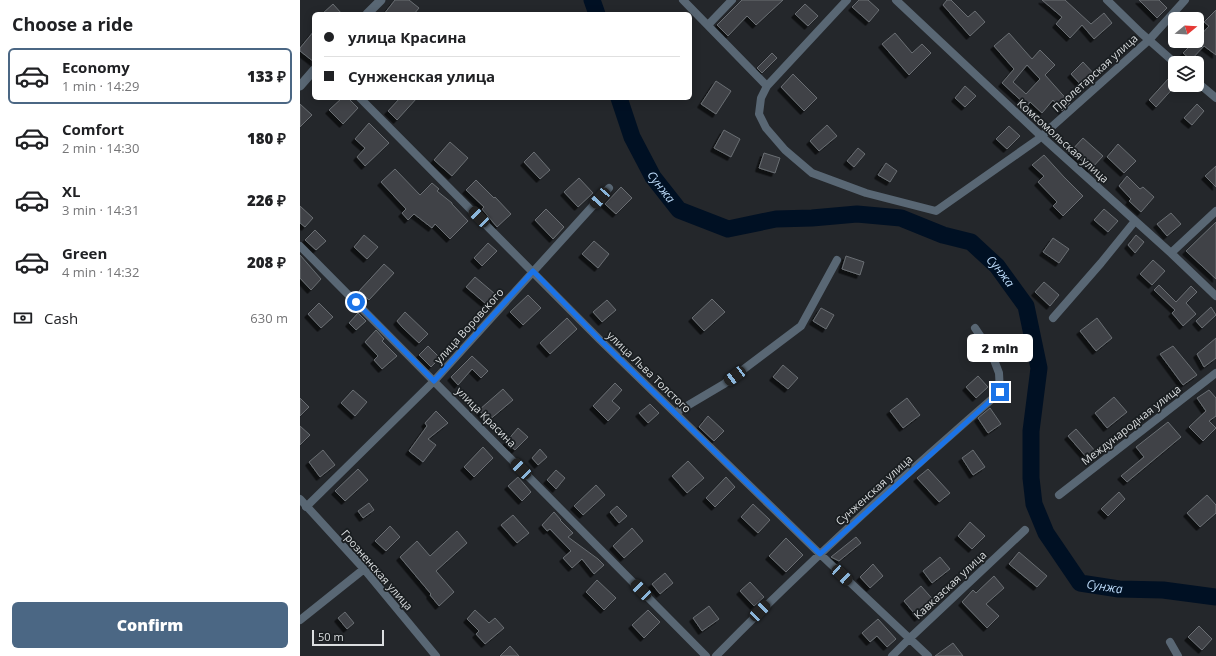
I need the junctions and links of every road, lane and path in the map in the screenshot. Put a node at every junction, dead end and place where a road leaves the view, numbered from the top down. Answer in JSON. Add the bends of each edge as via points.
{"nodes":[{"id":1,"x":381,"y":0,"type":"edge"},
{"id":2,"x":683,"y":0,"type":"edge"},
{"id":3,"x":732,"y":0,"type":"edge"},
{"id":4,"x":847,"y":0,"type":"edge"},
{"id":5,"x":896,"y":0,"type":"edge"},
{"id":6,"x":1107,"y":0,"type":"edge"},
{"id":7,"x":1185,"y":0,"type":"edge"},
{"id":8,"x":369,"y":12,"type":"edge"},
{"id":9,"x":708,"y":25,"type":"junction"},
{"id":10,"x":1148,"y":40,"type":"junction"},
{"id":11,"x":1168,"y":57,"type":"edge"},
{"id":12,"x":312,"y":72,"type":"edge"},
{"id":13,"x":300,"y":86,"type":"edge"},
{"id":14,"x":767,"y":86,"type":"junction"},
{"id":15,"x":1204,"y":88,"type":"edge"},
{"id":16,"x":1216,"y":98,"type":"edge"},
{"id":17,"x":362,"y":100,"type":"edge"},
{"id":18,"x":1041,"y":136,"type":"junction"},
{"id":19,"x":609,"y":188,"type":"dead end"},
{"id":20,"x":1216,"y":211,"type":"edge"},
{"id":21,"x":1135,"y":221,"type":"junction"},
{"id":22,"x":300,"y":246,"type":"edge"},
{"id":23,"x":1171,"y":253,"type":"junction"},
{"id":24,"x":837,"y":260,"type":"dead end"},
{"id":25,"x":533,"y":271,"type":"junction"},
{"id":26,"x":1216,"y":296,"type":"edge"},
{"id":27,"x":1053,"y":318,"type":"dead end"},
{"id":28,"x":975,"y":328,"type":"dead end"},
{"id":29,"x":1216,"y":373,"type":"edge"},
{"id":30,"x":434,"y":381,"type":"junction"},
{"id":31,"x":675,"y":413,"type":"junction"},
{"id":32,"x":1059,"y":495,"type":"dead end"},
{"id":33,"x":300,"y":499,"type":"edge"},
{"id":34,"x":306,"y":507,"type":"junction"},
{"id":35,"x":1025,"y":530,"type":"dead end"},
{"id":36,"x":820,"y":554,"type":"junction"},
{"id":37,"x":364,"y":569,"type":"junction"},
{"id":38,"x":300,"y":620,"type":"edge"},
{"id":39,"x":910,"y":638,"type":"junction"},
{"id":40,"x":1170,"y":642,"type":"dead end"},
{"id":41,"x":436,"y":656,"type":"edge"},
{"id":42,"x":706,"y":656,"type":"edge"},
{"id":43,"x":716,"y":656,"type":"edge"},
{"id":44,"x":892,"y":656,"type":"edge"},
{"id":45,"x":928,"y":656,"type":"edge"},
{"id":46,"x":1178,"y":656,"type":"edge"}],
"edges":[{"from":1,"to":8,"type":"street"},
{"from":2,"to":9,"type":"street"},
{"from":3,"to":9,"type":"street"},
{"from":4,"to":14,"type":"street"},
{"from":5,"to":18,"type":"street","name":"Комсомольская улица"},
{"from":6,"to":10,"type":"street"},
{"from":7,"to":10,"type":"street","name":"Пролетарская улица"},
{"from":9,"to":14,"type":"street"},
{"from":10,"to":11,"type":"street"},
{"from":10,"to":18,"type":"street","name":"Пролетарская улица"},
{"from":12,"to":13,"type":"street"},
{"from":14,"to":18,"type":"street","name":"Пролетарская улица","via":[[761,98],[759,114],[766,128],[785,150],[812,173],[866,193],[936,211]]},
{"from":15,"to":16,"type":"street"},
{"from":17,"to":25,"type":"street","name":"улица Льва Толстого"},
{"from":18,"to":21,"type":"street","name":"Комсомольская улица"},
{"from":19,"to":25,"type":"street","name":"улица Воровского"},
{"from":20,"to":23,"type":"street"},
{"from":21,"to":23,"type":"street","name":"Комсомольская улица"},
{"from":21,"to":27,"type":"street"},
{"from":22,"to":30,"type":"street","name":"улица Красина"},
{"from":23,"to":26,"type":"street","name":"Комсомольская улица"},
{"from":24,"to":31,"type":"street","via":[[801,326],[724,384]]},
{"from":25,"to":30,"type":"street","name":"улица Воровского"},
{"from":25,"to":31,"type":"street","name":"улица Льва Толстого"},
{"from":28,"to":36,"type":"street","name":"Сунженская улица","via":[[991,352],[999,373],[1000,392]]},
{"from":29,"to":32,"type":"street","name":"Международная улица"},
{"from":30,"to":34,"type":"street","name":"улица Воровского"},
{"from":30,"to":42,"type":"street","name":"улица Красина"},
{"from":31,"to":36,"type":"street","name":"улица Льва Толстого"},
{"from":33,"to":34,"type":"street","name":"Грозненская улица"},
{"from":34,"to":37,"type":"street","name":"Грозненская улица"},
{"from":35,"to":39,"type":"street","name":"Кавказская улица"},
{"from":36,"to":39,"type":"street","name":"улица Льва Толстого"},
{"from":36,"to":43,"type":"street","name":"Сунженская улица"},
{"from":37,"to":38,"type":"street"},
{"from":37,"to":41,"type":"street","name":"Грозненская улица"},
{"from":39,"to":44,"type":"street","name":"Кавказская улица"},
{"from":39,"to":45,"type":"street","name":"улица Льва Толстого"},
{"from":40,"to":46,"type":"street"}]}
